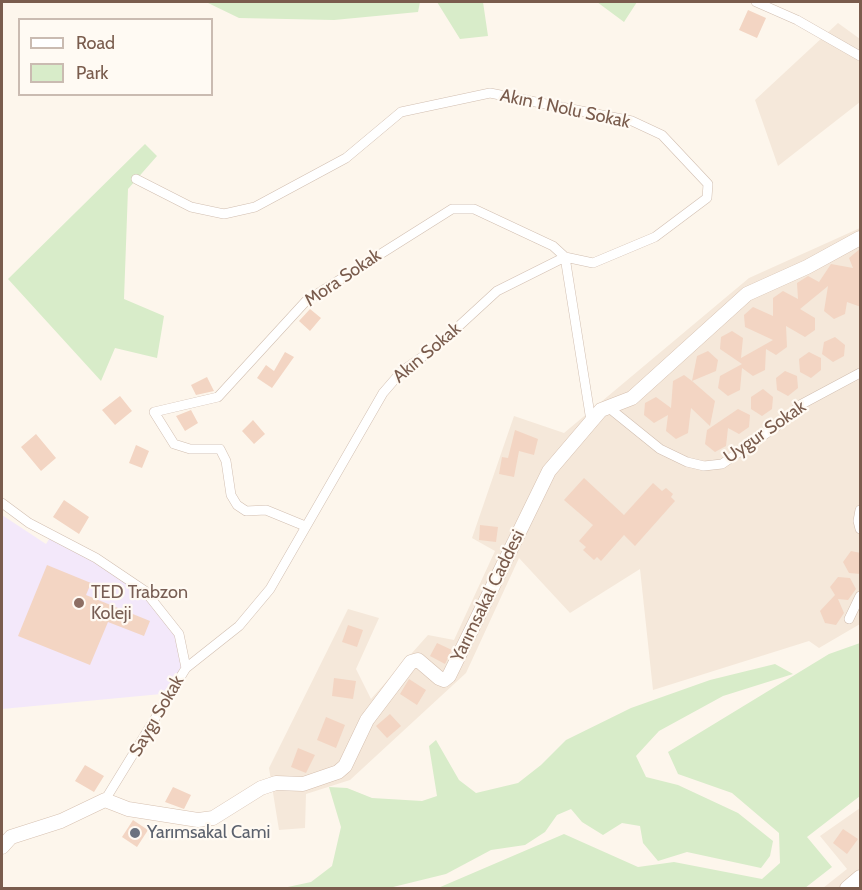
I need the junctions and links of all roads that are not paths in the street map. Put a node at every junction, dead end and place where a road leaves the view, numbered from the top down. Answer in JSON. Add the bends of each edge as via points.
{"nodes":[{"id":1,"x":756,"y":2,"type":"edge"},
{"id":2,"x":861,"y":56,"type":"edge"},
{"id":3,"x":136,"y":179,"type":"dead end"},
{"id":4,"x":861,"y":238,"type":"edge"},
{"id":5,"x":566,"y":257,"type":"junction"},
{"id":6,"x":861,"y":373,"type":"edge"},
{"id":7,"x":608,"y":407,"type":"junction"},
{"id":8,"x":591,"y":421,"type":"junction"},
{"id":9,"x":2,"y":502,"type":"edge"},
{"id":10,"x":861,"y":510,"type":"edge"},
{"id":11,"x":305,"y":526,"type":"junction"},
{"id":12,"x":861,"y":529,"type":"edge"},
{"id":13,"x":861,"y":597,"type":"edge"},
{"id":14,"x":849,"y":619,"type":"dead end"},
{"id":15,"x":186,"y":668,"type":"junction"},
{"id":16,"x":105,"y":800,"type":"junction"},
{"id":17,"x":2,"y":847,"type":"edge"},
{"id":18,"x":861,"y":877,"type":"edge"},
{"id":19,"x":847,"y":888,"type":"edge"}],
"edges":[{"from":1,"to":2,"type":"street"},
{"from":3,"to":5,"type":"street","name":"Akın 1 Nolu Sokak","via":[[191,207],[224,214],[255,207],[346,159],[401,112],[490,93],[632,121],[662,135],[708,184],[707,198],[655,237],[593,262]]},
{"from":4,"to":7,"type":"street","name":"Yarımsakal Caddesi","via":[[747,294],[632,398]]},
{"from":5,"to":8,"type":"street"},
{"from":5,"to":11,"type":"street","name":"Akın Sokak","via":[[497,291],[435,348],[402,371],[383,393]]},
{"from":5,"to":11,"type":"street","name":"Mora Sokak","via":[[553,246],[484,213],[452,209],[306,301],[218,398],[154,412],[174,444],[190,449],[220,449],[237,505],[246,511],[266,510]]},
{"from":6,"to":7,"type":"street","name":"Uygur Sokak","via":[[802,404],[722,464],[704,466],[687,462],[660,449]]},
{"from":7,"to":8,"type":"street","name":"Yarımsakal Caddesi"},
{"from":8,"to":16,"type":"street","name":"Yarımsakal Caddesi","via":[[549,471],[449,676],[444,680],[418,660],[411,663],[367,720],[345,766],[338,772],[303,784],[276,783],[261,788],[213,818],[198,820],[128,809]]},
{"from":9,"to":15,"type":"street","name":"Saygı Sokak","via":[[29,523],[96,558],[145,591],[179,634]]},
{"from":10,"to":12,"type":"street"},
{"from":11,"to":15,"type":"street","name":"Akın Sokak","via":[[270,589],[240,626]]},
{"from":13,"to":14,"type":"street"},
{"from":15,"to":16,"type":"street","name":"Saygı Sokak"},
{"from":16,"to":17,"type":"street","via":[[61,821],[11,837]]},
{"from":18,"to":19,"type":"street"}]}
